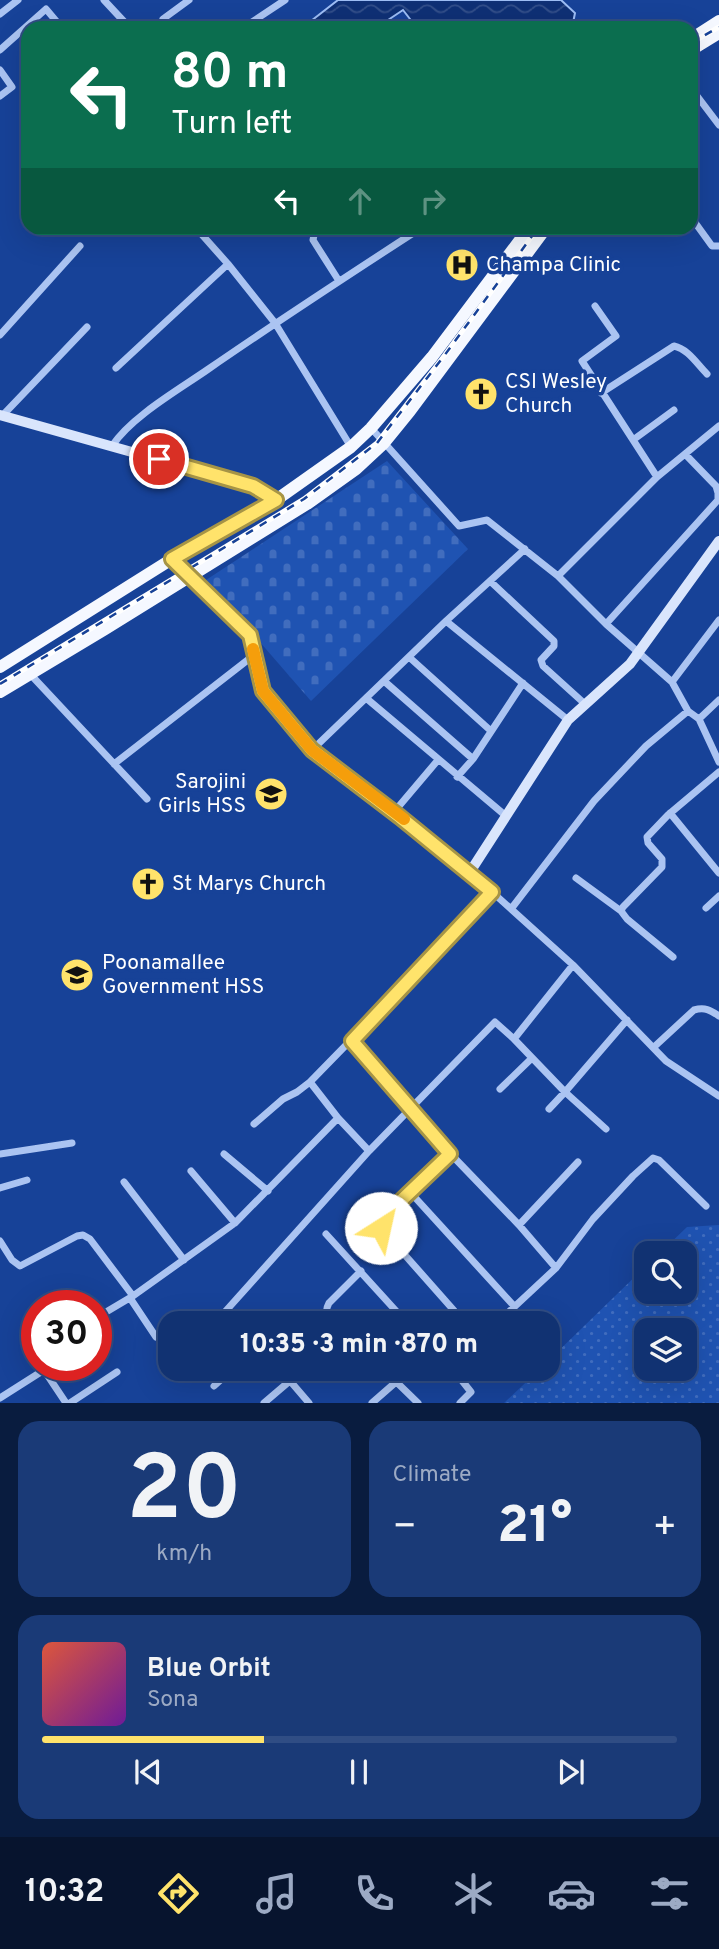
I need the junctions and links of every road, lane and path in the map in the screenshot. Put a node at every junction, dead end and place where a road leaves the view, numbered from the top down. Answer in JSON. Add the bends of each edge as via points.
{"nodes":[{"id":1,"x":18,"y":0,"type":"edge"},
{"id":2,"x":40,"y":0,"type":"edge"},
{"id":3,"x":104,"y":0,"type":"edge"},
{"id":4,"x":189,"y":0,"type":"edge"},
{"id":5,"x":285,"y":0,"type":"edge"},
{"id":6,"x":46,"y":9,"type":"junction"},
{"id":7,"x":0,"y":14,"type":"edge"},
{"id":8,"x":163,"y":19,"type":"dead end"},
{"id":9,"x":33,"y":21,"type":"edge"},
{"id":10,"x":56,"y":21,"type":"edge"},
{"id":11,"x":124,"y":21,"type":"edge"},
{"id":12,"x":254,"y":21,"type":"edge"},
{"id":13,"x":719,"y":21,"type":"edge"},
{"id":14,"x":21,"y":31,"type":"edge"},
{"id":15,"x":719,"y":33,"type":"edge"},
{"id":16,"x":698,"y":34,"type":"edge"},
{"id":17,"x":698,"y":46,"type":"edge"},
{"id":18,"x":0,"y":50,"type":"edge"},
{"id":19,"x":0,"y":70,"type":"edge"},
{"id":20,"x":0,"y":96,"type":"edge"},
{"id":21,"x":698,"y":97,"type":"edge"},
{"id":22,"x":719,"y":125,"type":"edge"},
{"id":23,"x":698,"y":227,"type":"edge"},
{"id":24,"x":202,"y":235,"type":"edge"},
{"id":25,"x":314,"y":235,"type":"edge"},
{"id":26,"x":410,"y":235,"type":"edge"},
{"id":27,"x":524,"y":235,"type":"edge"},
{"id":28,"x":541,"y":235,"type":"edge"},
{"id":29,"x":80,"y":246,"type":"dead end"},
{"id":30,"x":719,"y":246,"type":"edge"},
{"id":31,"x":228,"y":264,"type":"junction"},
{"id":32,"x":339,"y":281,"type":"junction"},
{"id":33,"x":595,"y":306,"type":"dead end"},
{"id":34,"x":275,"y":323,"type":"junction"},
{"id":35,"x":87,"y":327,"type":"dead end"},
{"id":36,"x":0,"y":335,"type":"edge"},
{"id":37,"x":116,"y":368,"type":"dead end"},
{"id":38,"x":707,"y":374,"type":"dead end"},
{"id":39,"x":601,"y":393,"type":"junction"},
{"id":40,"x":674,"y":410,"type":"dead end"},
{"id":41,"x":1,"y":416,"type":"edge"},
{"id":42,"x":719,"y":426,"type":"edge"},
{"id":43,"x":371,"y":428,"type":"junction"},
{"id":44,"x":633,"y":440,"type":"junction"},
{"id":45,"x":384,"y":443,"type":"junction"},
{"id":46,"x":112,"y":446,"type":"junction"},
{"id":47,"x":351,"y":447,"type":"junction"},
{"id":48,"x":685,"y":454,"type":"junction"},
{"id":49,"x":657,"y":477,"type":"junction"},
{"id":50,"x":276,"y":500,"type":"junction"},
{"id":51,"x":719,"y":541,"type":"edge"},
{"id":52,"x":525,"y":549,"type":"junction"},
{"id":53,"x":172,"y":559,"type":"junction"},
{"id":54,"x":190,"y":575,"type":"junction"},
{"id":55,"x":558,"y":576,"type":"junction"},
{"id":56,"x":490,"y":581,"type":"junction"},
{"id":57,"x":719,"y":620,"type":"edge"},
{"id":58,"x":446,"y":621,"type":"junction"},
{"id":59,"x":606,"y":624,"type":"junction"},
{"id":60,"x":638,"y":652,"type":"junction"},
{"id":61,"x":254,"y":655,"type":"junction"},
{"id":62,"x":408,"y":657,"type":"junction"},
{"id":63,"x":0,"y":667,"type":"edge"},
{"id":64,"x":31,"y":675,"type":"junction"},
{"id":65,"x":384,"y":681,"type":"junction"},
{"id":66,"x":672,"y":682,"type":"junction"},
{"id":67,"x":523,"y":683,"type":"junction"},
{"id":68,"x":0,"y":692,"type":"edge"},
{"id":69,"x":366,"y":698,"type":"junction"},
{"id":70,"x":719,"y":700,"type":"edge"},
{"id":71,"x":585,"y":704,"type":"junction"},
{"id":72,"x":688,"y":711,"type":"junction"},
{"id":73,"x":699,"y":719,"type":"junction"},
{"id":74,"x":568,"y":720,"type":"junction"},
{"id":75,"x":491,"y":731,"type":"junction"},
{"id":76,"x":312,"y":750,"type":"junction"},
{"id":77,"x":473,"y":759,"type":"junction"},
{"id":78,"x":438,"y":760,"type":"junction"},
{"id":79,"x":719,"y":762,"type":"edge"},
{"id":80,"x":114,"y":764,"type":"junction"},
{"id":81,"x":719,"y":772,"type":"edge"},
{"id":82,"x":457,"y":777,"type":"junction"},
{"id":83,"x":147,"y":799,"type":"dead end"},
{"id":84,"x":394,"y":812,"type":"junction"},
{"id":85,"x":670,"y":813,"type":"junction"},
{"id":86,"x":506,"y":816,"type":"junction"},
{"id":87,"x":470,"y":872,"type":"junction"},
{"id":88,"x":719,"y":873,"type":"edge"},
{"id":89,"x":576,"y":878,"type":"dead end"},
{"id":90,"x":492,"y":892,"type":"junction"},
{"id":91,"x":719,"y":896,"type":"edge"},
{"id":92,"x":706,"y":908,"type":"dead end"},
{"id":93,"x":511,"y":909,"type":"junction"},
{"id":94,"x":621,"y":911,"type":"junction"},
{"id":95,"x":673,"y":957,"type":"dead end"},
{"id":96,"x":573,"y":965,"type":"junction"},
{"id":97,"x":719,"y":1016,"type":"edge"},
{"id":98,"x":627,"y":1020,"type":"junction"},
{"id":99,"x":514,"y":1039,"type":"junction"},
{"id":100,"x":352,"y":1041,"type":"junction"},
{"id":101,"x":654,"y":1047,"type":"junction"},
{"id":102,"x":532,"y":1058,"type":"junction"},
{"id":103,"x":310,"y":1082,"type":"junction"},
{"id":104,"x":500,"y":1089,"type":"dead end"},
{"id":105,"x":565,"y":1092,"type":"junction"},
{"id":106,"x":719,"y":1096,"type":"edge"},
{"id":107,"x":412,"y":1108,"type":"junction"},
{"id":108,"x":549,"y":1109,"type":"dead end"},
{"id":109,"x":338,"y":1118,"type":"junction"},
{"id":110,"x":254,"y":1124,"type":"dead end"},
{"id":111,"x":606,"y":1129,"type":"dead end"},
{"id":112,"x":72,"y":1143,"type":"dead end"},
{"id":113,"x":369,"y":1152,"type":"junction"},
{"id":114,"x":0,"y":1154,"type":"edge"},
{"id":115,"x":224,"y":1154,"type":"dead end"},
{"id":116,"x":450,"y":1154,"type":"junction"},
{"id":117,"x":578,"y":1162,"type":"dead end"},
{"id":118,"x":191,"y":1171,"type":"dead end"},
{"id":119,"x":27,"y":1180,"type":"dead end"},
{"id":120,"x":124,"y":1182,"type":"dead end"},
{"id":121,"x":0,"y":1188,"type":"edge"},
{"id":122,"x":268,"y":1191,"type":"junction"},
{"id":123,"x":410,"y":1192,"type":"junction"},
{"id":124,"x":706,"y":1206,"type":"dead end"},
{"id":125,"x":235,"y":1223,"type":"junction"},
{"id":126,"x":519,"y":1225,"type":"junction"},
{"id":127,"x":326,"y":1234,"type":"dead end"},
{"id":128,"x":0,"y":1241,"type":"edge"},
{"id":129,"x":184,"y":1260,"type":"junction"},
{"id":130,"x":556,"y":1268,"type":"junction"},
{"id":131,"x":361,"y":1272,"type":"junction"},
{"id":132,"x":131,"y":1297,"type":"junction"},
{"id":133,"x":514,"y":1306,"type":"junction"},
{"id":134,"x":112,"y":1308,"type":"edge"},
{"id":135,"x":226,"y":1311,"type":"edge"},
{"id":136,"x":326,"y":1311,"type":"edge"},
{"id":137,"x":396,"y":1311,"type":"edge"},
{"id":138,"x":454,"y":1311,"type":"edge"},
{"id":139,"x":509,"y":1311,"type":"edge"},
{"id":140,"x":156,"y":1337,"type":"dead end"},
{"id":141,"x":117,"y":1372,"type":"dead end"},
{"id":142,"x":25,"y":1381,"type":"edge"},
{"id":143,"x":53,"y":1381,"type":"edge"},
{"id":144,"x":220,"y":1381,"type":"edge"},
{"id":145,"x":290,"y":1381,"type":"joint"},
{"id":146,"x":462,"y":1381,"type":"edge"},
{"id":147,"x":397,"y":1382,"type":"joint"},
{"id":148,"x":214,"y":1386,"type":"dead end"},
{"id":149,"x":0,"y":1398,"type":"edge"},
{"id":150,"x":68,"y":1403,"type":"edge"},
{"id":151,"x":264,"y":1403,"type":"edge"},
{"id":152,"x":309,"y":1403,"type":"edge"},
{"id":153,"x":372,"y":1403,"type":"edge"},
{"id":154,"x":418,"y":1403,"type":"edge"},
{"id":155,"x":460,"y":1403,"type":"edge"}],
"edges":[{"from":1,"to":7,"type":"street"},
{"from":2,"to":6,"type":"street"},
{"from":3,"to":11,"type":"street"},
{"from":4,"to":8,"type":"street"},
{"from":5,"to":12,"type":"street"},
{"from":6,"to":9,"type":"street"},
{"from":6,"to":10,"type":"street"},
{"from":13,"to":16,"type":"main road"},
{"from":14,"to":18,"type":"street"},
{"from":15,"to":17,"type":"main road"},
{"from":19,"to":20,"type":"street","via":[[12,87]]},
{"from":21,"to":22,"type":"street"},
{"from":23,"to":30,"type":"street","via":[[712,246]]},
{"from":24,"to":31,"type":"street"},
{"from":25,"to":32,"type":"street"},
{"from":26,"to":32,"type":"street"},
{"from":27,"to":43,"type":"main road","via":[[432,358]]},
{"from":28,"to":45,"type":"main road"},
{"from":29,"to":36,"type":"street"},
{"from":31,"to":34,"type":"street"},
{"from":31,"to":37,"type":"street"},
{"from":32,"to":34,"type":"street"},
{"from":33,"to":39,"type":"street","via":[[616,336],[582,361]]},
{"from":34,"to":46,"type":"street","via":[[161,401]]},
{"from":34,"to":47,"type":"street"},
{"from":35,"to":41,"type":"street"},
{"from":38,"to":39,"type":"street","via":[[674,346]]},
{"from":39,"to":44,"type":"street"},
{"from":40,"to":44,"type":"street"},
{"from":41,"to":46,"type":"street"},
{"from":42,"to":48,"type":"street"},
{"from":43,"to":45,"type":"street"},
{"from":43,"to":47,"type":"main road"},
{"from":44,"to":49,"type":"street"},
{"from":45,"to":52,"type":"street","via":[[459,526],[487,520]]},
{"from":45,"to":54,"type":"main road","via":[[307,504]]},
{"from":46,"to":50,"type":"street","via":[[253,486]]},
{"from":47,"to":50,"type":"main road"},
{"from":48,"to":49,"type":"street"},
{"from":48,"to":59,"type":"street","via":[[716,486],[718,500]]},
{"from":49,"to":55,"type":"street"},
{"from":50,"to":53,"type":"main road"},
{"from":51,"to":60,"type":"street"},
{"from":52,"to":55,"type":"street"},
{"from":52,"to":56,"type":"street"},
{"from":53,"to":54,"type":"street"},
{"from":53,"to":63,"type":"main road"},
{"from":54,"to":61,"type":"street","via":[[250,635]]},
{"from":54,"to":64,"type":"main road"},
{"from":55,"to":59,"type":"street"},
{"from":56,"to":58,"type":"street"},
{"from":56,"to":71,"type":"street","via":[[554,641],[541,660],[543,666]]},
{"from":57,"to":66,"type":"street"},
{"from":58,"to":62,"type":"street"},
{"from":58,"to":67,"type":"street"},
{"from":59,"to":60,"type":"street"},
{"from":60,"to":66,"type":"street"},
{"from":60,"to":71,"type":"street"},
{"from":61,"to":76,"type":"street","via":[[263,691]]},
{"from":61,"to":80,"type":"street"},
{"from":62,"to":65,"type":"street"},
{"from":62,"to":75,"type":"street"},
{"from":64,"to":68,"type":"main road"},
{"from":64,"to":80,"type":"street"},
{"from":65,"to":69,"type":"street"},
{"from":65,"to":77,"type":"street"},
{"from":66,"to":72,"type":"street"},
{"from":67,"to":74,"type":"street"},
{"from":67,"to":75,"type":"street"},
{"from":69,"to":76,"type":"street"},
{"from":69,"to":78,"type":"street"},
{"from":70,"to":73,"type":"street"},
{"from":71,"to":74,"type":"street"},
{"from":72,"to":73,"type":"street"},
{"from":72,"to":93,"type":"street","via":[[646,746],[594,801]]},
{"from":73,"to":79,"type":"street"},
{"from":74,"to":86,"type":"street"},
{"from":75,"to":77,"type":"street"},
{"from":76,"to":84,"type":"street"},
{"from":77,"to":82,"type":"street"},
{"from":78,"to":82,"type":"street"},
{"from":78,"to":84,"type":"street"},
{"from":80,"to":83,"type":"street"},
{"from":81,"to":85,"type":"street"},
{"from":82,"to":86,"type":"street"},
{"from":84,"to":87,"type":"street"},
{"from":85,"to":88,"type":"street"},
{"from":85,"to":94,"type":"street","via":[[646,840],[662,859],[662,867]]},
{"from":86,"to":87,"type":"street"},
{"from":87,"to":90,"type":"street"},
{"from":89,"to":94,"type":"street"},
{"from":90,"to":93,"type":"street"},
{"from":90,"to":100,"type":"street"},
{"from":91,"to":92,"type":"street"},
{"from":93,"to":96,"type":"street"},
{"from":94,"to":95,"type":"street"},
{"from":96,"to":98,"type":"street"},
{"from":96,"to":99,"type":"street"},
{"from":97,"to":101,"type":"street","via":[[711,1010],[694,1010]]},
{"from":98,"to":101,"type":"street"},
{"from":98,"to":105,"type":"street"},
{"from":99,"to":102,"type":"street"},
{"from":99,"to":107,"type":"street","via":[[495,1022]]},
{"from":100,"to":103,"type":"street"},
{"from":100,"to":107,"type":"street"},
{"from":101,"to":106,"type":"street","via":[[678,1070]]},
{"from":102,"to":104,"type":"street"},
{"from":102,"to":105,"type":"street"},
{"from":103,"to":109,"type":"street"},
{"from":103,"to":110,"type":"street"},
{"from":105,"to":108,"type":"street"},
{"from":105,"to":111,"type":"street"},
{"from":107,"to":113,"type":"street"},
{"from":107,"to":116,"type":"street"},
{"from":109,"to":113,"type":"street"},
{"from":109,"to":122,"type":"street"},
{"from":112,"to":114,"type":"street"},
{"from":113,"to":135,"type":"street"},
{"from":115,"to":122,"type":"street"},
{"from":116,"to":123,"type":"street"},
{"from":116,"to":126,"type":"street"},
{"from":117,"to":126,"type":"street"},
{"from":118,"to":125,"type":"street"},
{"from":119,"to":121,"type":"street"},
{"from":120,"to":129,"type":"street"},
{"from":122,"to":125,"type":"street"},
{"from":123,"to":133,"type":"street"},
{"from":123,"to":138,"type":"street","via":[[385,1216],[381,1228]]},
{"from":124,"to":130,"type":"street","via":[[653,1158],[593,1219]]},
{"from":125,"to":129,"type":"street"},
{"from":126,"to":130,"type":"street"},
{"from":127,"to":131,"type":"street"},
{"from":128,"to":132,"type":"street","via":[[20,1266],[83,1235]]},
{"from":129,"to":132,"type":"street"},
{"from":130,"to":133,"type":"street"},
{"from":131,"to":136,"type":"street"},
{"from":131,"to":137,"type":"street"},
{"from":132,"to":134,"type":"street"},
{"from":132,"to":140,"type":"street"},
{"from":133,"to":139,"type":"street"},
{"from":141,"to":150,"type":"street"},
{"from":142,"to":149,"type":"street"},
{"from":143,"to":150,"type":"street"},
{"from":144,"to":148,"type":"street"},
{"from":145,"to":151,"type":"street"},
{"from":145,"to":152,"type":"street"},
{"from":146,"to":155,"type":"street","via":[[471,1392]]},
{"from":147,"to":153,"type":"street"},
{"from":147,"to":154,"type":"street"}]}
